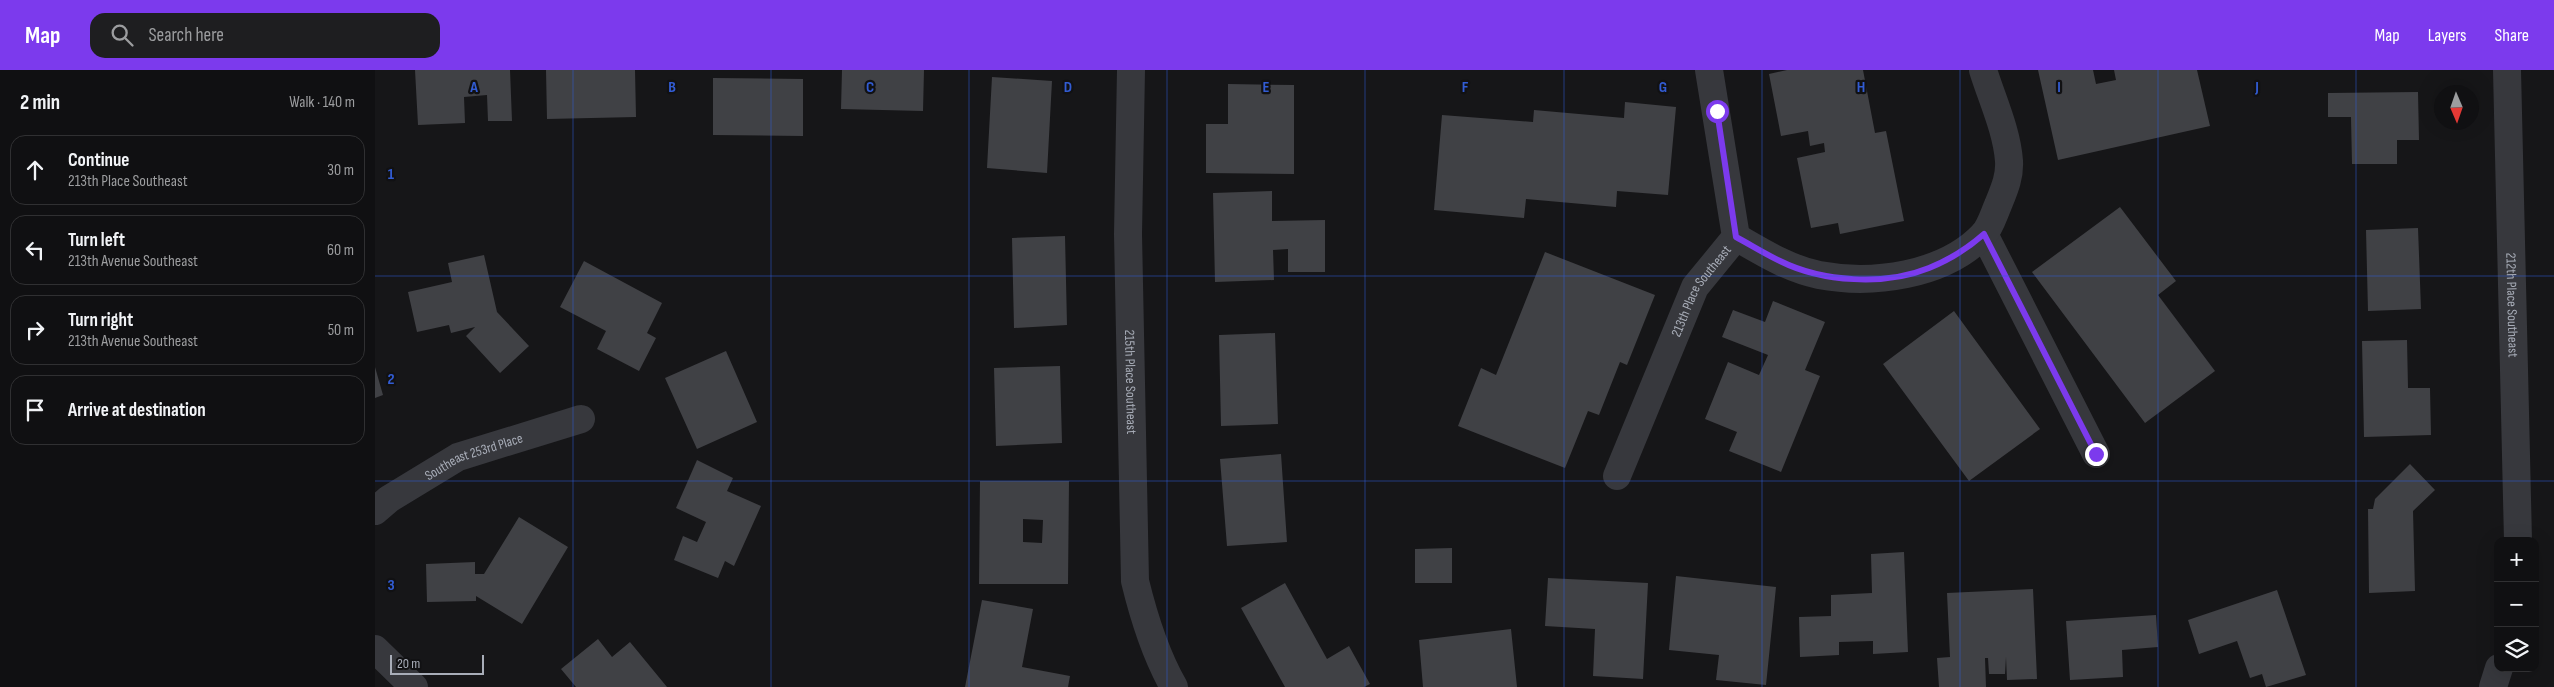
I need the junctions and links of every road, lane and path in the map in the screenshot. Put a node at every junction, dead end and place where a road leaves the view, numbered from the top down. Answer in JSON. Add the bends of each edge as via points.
{"nodes":[{"id":1,"x":1131,"y":70,"type":"edge"},
{"id":2,"x":1709,"y":70,"type":"edge"},
{"id":3,"x":1983,"y":70,"type":"edge"},
{"id":4,"x":2507,"y":70,"type":"edge"},
{"id":5,"x":1984,"y":234,"type":"junction"},
{"id":6,"x":1736,"y":237,"type":"junction"},
{"id":7,"x":581,"y":419,"type":"dead end"},
{"id":8,"x":2096,"y":454,"type":"dead end"},
{"id":9,"x":1617,"y":476,"type":"dead end"},
{"id":10,"x":375,"y":511,"type":"edge"},
{"id":11,"x":2518,"y":537,"type":"edge"},
{"id":12,"x":375,"y":649,"type":"edge"},
{"id":13,"x":414,"y":687,"type":"edge"},
{"id":14,"x":1174,"y":687,"type":"edge"}],
"edges":[{"from":1,"to":14,"type":"street","name":"215th Place Southeast","via":[[1128,234],[1135,581],[1144,618],[1162,666]]},
{"from":2,"to":6,"type":"street","name":"213th Place Southeast"},
{"from":3,"to":5,"type":"street","via":[[2004,134],[2009,161],[2007,184]]},
{"from":4,"to":11,"type":"street","name":"212th Place Southeast"},
{"from":5,"to":6,"type":"street","via":[[1967,249],[1929,268],[1901,276],[1862,278],[1819,275],[1781,262]]},
{"from":5,"to":8,"type":"street"},
{"from":6,"to":9,"type":"street","name":"213th Place Southeast","via":[[1695,287]]},
{"from":7,"to":10,"type":"street","name":"Southeast 253rd Place","via":[[458,457]]},
{"from":12,"to":13,"type":"street"}]}
